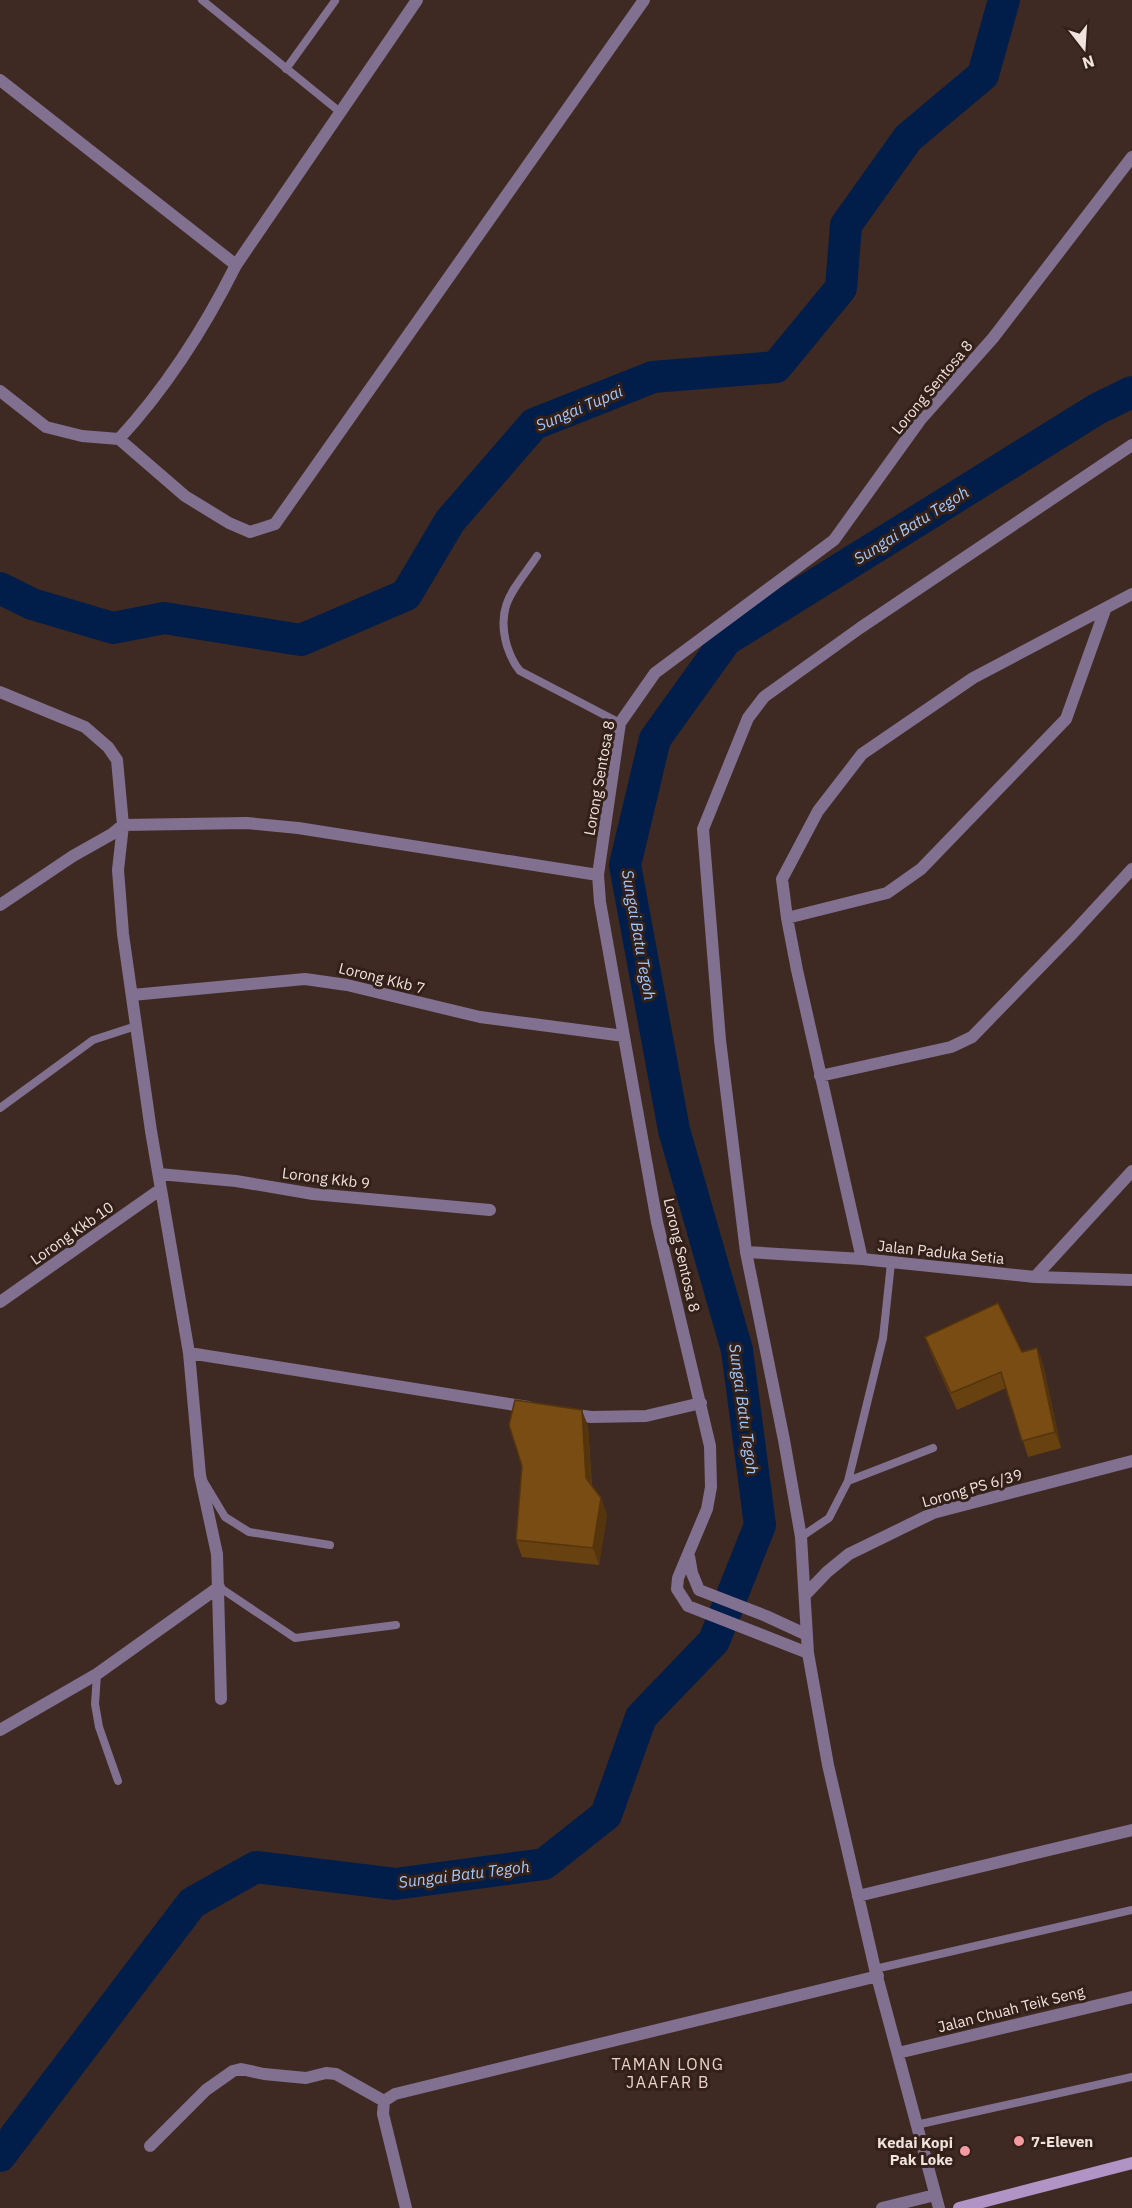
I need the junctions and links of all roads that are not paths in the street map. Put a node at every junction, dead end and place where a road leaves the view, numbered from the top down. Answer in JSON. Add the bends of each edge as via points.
{"nodes":[{"id":1,"x":202,"y":0,"type":"edge"},
{"id":2,"x":417,"y":0,"type":"edge"},
{"id":3,"x":644,"y":0,"type":"edge"},
{"id":4,"x":335,"y":1,"type":"edge"},
{"id":5,"x":286,"y":69,"type":"junction"},
{"id":6,"x":0,"y":80,"type":"edge"},
{"id":7,"x":340,"y":112,"type":"junction"},
{"id":8,"x":1132,"y":157,"type":"edge"},
{"id":9,"x":236,"y":265,"type":"junction"},
{"id":10,"x":0,"y":391,"type":"edge"},
{"id":11,"x":119,"y":439,"type":"junction"},
{"id":12,"x":1132,"y":446,"type":"edge"},
{"id":13,"x":537,"y":556,"type":"dead end"},
{"id":14,"x":1132,"y":594,"type":"edge"},
{"id":15,"x":1105,"y":610,"type":"junction"},
{"id":16,"x":0,"y":692,"type":"edge"},
{"id":17,"x":620,"y":723,"type":"junction"},
{"id":18,"x":123,"y":825,"type":"junction"},
{"id":19,"x":1132,"y":869,"type":"edge"},
{"id":20,"x":598,"y":875,"type":"junction"},
{"id":21,"x":0,"y":905,"type":"edge"},
{"id":22,"x":787,"y":918,"type":"junction"},
{"id":23,"x":132,"y":995,"type":"junction"},
{"id":24,"x":136,"y":1026,"type":"junction"},
{"id":25,"x":624,"y":1036,"type":"junction"},
{"id":26,"x":820,"y":1076,"type":"junction"},
{"id":27,"x":0,"y":1108,"type":"edge"},
{"id":28,"x":1132,"y":1171,"type":"edge"},
{"id":29,"x":159,"y":1174,"type":"junction"},
{"id":30,"x":161,"y":1189,"type":"junction"},
{"id":31,"x":490,"y":1210,"type":"dead end"},
{"id":32,"x":746,"y":1252,"type":"junction"},
{"id":33,"x":862,"y":1259,"type":"junction"},
{"id":34,"x":891,"y":1263,"type":"junction"},
{"id":35,"x":1035,"y":1277,"type":"junction"},
{"id":36,"x":1132,"y":1280,"type":"edge"},
{"id":37,"x":0,"y":1302,"type":"edge"},
{"id":38,"x":189,"y":1353,"type":"junction"},
{"id":39,"x":701,"y":1403,"type":"junction"},
{"id":40,"x":933,"y":1448,"type":"dead end"},
{"id":41,"x":1132,"y":1461,"type":"edge"},
{"id":42,"x":201,"y":1475,"type":"junction"},
{"id":43,"x":848,"y":1481,"type":"junction"},
{"id":44,"x":801,"y":1537,"type":"junction"},
{"id":45,"x":330,"y":1545,"type":"dead end"},
{"id":46,"x":689,"y":1556,"type":"junction"},
{"id":47,"x":219,"y":1587,"type":"junction"},
{"id":48,"x":804,"y":1595,"type":"junction"},
{"id":49,"x":396,"y":1625,"type":"dead end"},
{"id":50,"x":805,"y":1634,"type":"junction"},
{"id":51,"x":808,"y":1653,"type":"junction"},
{"id":52,"x":97,"y":1674,"type":"junction"},
{"id":53,"x":221,"y":1699,"type":"dead end"},
{"id":54,"x":0,"y":1730,"type":"edge"},
{"id":55,"x":118,"y":1780,"type":"dead end"},
{"id":56,"x":1132,"y":1830,"type":"edge"},
{"id":57,"x":858,"y":1896,"type":"junction"},
{"id":58,"x":1132,"y":1910,"type":"edge"},
{"id":59,"x":876,"y":1972,"type":"junction"},
{"id":60,"x":1132,"y":1996,"type":"edge"},
{"id":61,"x":898,"y":2053,"type":"junction"},
{"id":62,"x":1132,"y":2077,"type":"edge"},
{"id":63,"x":384,"y":2101,"type":"junction"},
{"id":64,"x":916,"y":2125,"type":"junction"},
{"id":65,"x":150,"y":2145,"type":"dead end"},
{"id":66,"x":1131,"y":2167,"type":"edge"},
{"id":67,"x":935,"y":2195,"type":"junction"},
{"id":68,"x":406,"y":2208,"type":"edge"},
{"id":69,"x":882,"y":2208,"type":"edge"},
{"id":70,"x":939,"y":2208,"type":"edge"},
{"id":71,"x":959,"y":2208,"type":"edge"}],
"edges":[{"from":1,"to":5,"type":"lane"},
{"from":2,"to":7,"type":"street"},
{"from":3,"to":11,"type":"street","via":[[275,524],[250,532],[229,522],[186,496]]},
{"from":4,"to":5,"type":"lane"},
{"from":5,"to":7,"type":"lane"},
{"from":6,"to":9,"type":"street"},
{"from":7,"to":9,"type":"street"},
{"from":8,"to":17,"type":"street","name":"Lorong Sentosa 8","via":[[993,338],[921,419],[834,540],[655,673]]},
{"from":9,"to":11,"type":"street","via":[[173,372]]},
{"from":10,"to":11,"type":"street","via":[[46,427],[82,436]]},
{"from":12,"to":32,"type":"street","via":[[764,696],[748,718],[703,829],[720,1040]]},
{"from":13,"to":17,"type":"lane","via":[[503,611],[503,630],[511,658],[520,671]]},
{"from":14,"to":15,"type":"street"},
{"from":15,"to":22,"type":"street","via":[[1066,719],[921,869],[887,893]]},
{"from":15,"to":22,"type":"street","via":[[973,678],[862,754],[818,811],[782,879]]},
{"from":16,"to":18,"type":"street","via":[[85,727],[108,747],[117,760]]},
{"from":17,"to":20,"type":"street","name":"Lorong Sentosa 8"},
{"from":18,"to":20,"type":"street","via":[[248,823],[298,828]]},
{"from":18,"to":21,"type":"street"},
{"from":18,"to":23,"type":"street","via":[[118,870]]},
{"from":19,"to":26,"type":"street","via":[[972,1037],[951,1047]]},
{"from":20,"to":25,"type":"street","name":"Lorong Sentosa 8"},
{"from":22,"to":26,"type":"street"},
{"from":23,"to":24,"type":"street"},
{"from":23,"to":25,"type":"street","name":"Lorong Kkb 7","via":[[305,979],[347,985],[480,1017]]},
{"from":24,"to":27,"type":"lane","via":[[93,1040]]},
{"from":24,"to":29,"type":"street"},
{"from":25,"to":39,"type":"street","name":"Lorong Sentosa 8","via":[[657,1222]]},
{"from":26,"to":33,"type":"street"},
{"from":28,"to":35,"type":"street"},
{"from":29,"to":30,"type":"street"},
{"from":29,"to":31,"type":"street","name":"Lorong Kkb 9","via":[[236,1180],[313,1194]]},
{"from":30,"to":37,"type":"street","name":"Lorong Kkb 10"},
{"from":30,"to":38,"type":"street"},
{"from":32,"to":33,"type":"street","name":"Jalan Paduka Setia"},
{"from":32,"to":44,"type":"street"},
{"from":33,"to":34,"type":"street","name":"Jalan Paduka Setia"},
{"from":34,"to":35,"type":"street","name":"Jalan Paduka Setia"},
{"from":34,"to":43,"type":"lane","via":[[883,1338]]},
{"from":35,"to":36,"type":"street","name":"Jalan Paduka Setia"},
{"from":38,"to":39,"type":"street","via":[[591,1417],[646,1416]]},
{"from":38,"to":42,"type":"street"},
{"from":39,"to":46,"type":"street","name":"Lorong Sentosa 8","via":[[710,1446],[711,1487]]},
{"from":40,"to":43,"type":"lane"},
{"from":41,"to":48,"type":"street","name":"Lorong PS 6/39","via":[[933,1513],[849,1554]]},
{"from":42,"to":45,"type":"lane","via":[[225,1517],[249,1532]]},
{"from":42,"to":47,"type":"street","via":[[217,1554]]},
{"from":43,"to":44,"type":"lane","via":[[829,1518]]},
{"from":44,"to":48,"type":"street"},
{"from":46,"to":50,"type":"street","via":[[699,1590]]},
{"from":46,"to":51,"type":"street","name":"Lorong Sentosa 8","via":[[677,1589],[688,1606]]},
{"from":47,"to":49,"type":"lane","via":[[295,1638]]},
{"from":47,"to":52,"type":"street"},
{"from":47,"to":53,"type":"street"},
{"from":48,"to":50,"type":"street"},
{"from":50,"to":51,"type":"street"},
{"from":51,"to":57,"type":"street"},
{"from":52,"to":54,"type":"street"},
{"from":52,"to":55,"type":"lane","via":[[95,1704],[99,1727]]},
{"from":56,"to":57,"type":"street"},
{"from":57,"to":59,"type":"street"},
{"from":58,"to":59,"type":"lane"},
{"from":59,"to":61,"type":"street"},
{"from":59,"to":63,"type":"street","via":[[395,2094]]},
{"from":60,"to":61,"type":"street","name":"Jalan Chuah Teik Seng"},
{"from":61,"to":64,"type":"street"},
{"from":62,"to":64,"type":"lane"},
{"from":63,"to":65,"type":"street","via":[[336,2074],[306,2078],[242,2069],[206,2090]]},
{"from":63,"to":68,"type":"street","via":[[383,2114]]},
{"from":64,"to":67,"type":"street"},
{"from":66,"to":71,"type":"street"},
{"from":67,"to":69,"type":"street"},
{"from":67,"to":70,"type":"street"}]}
